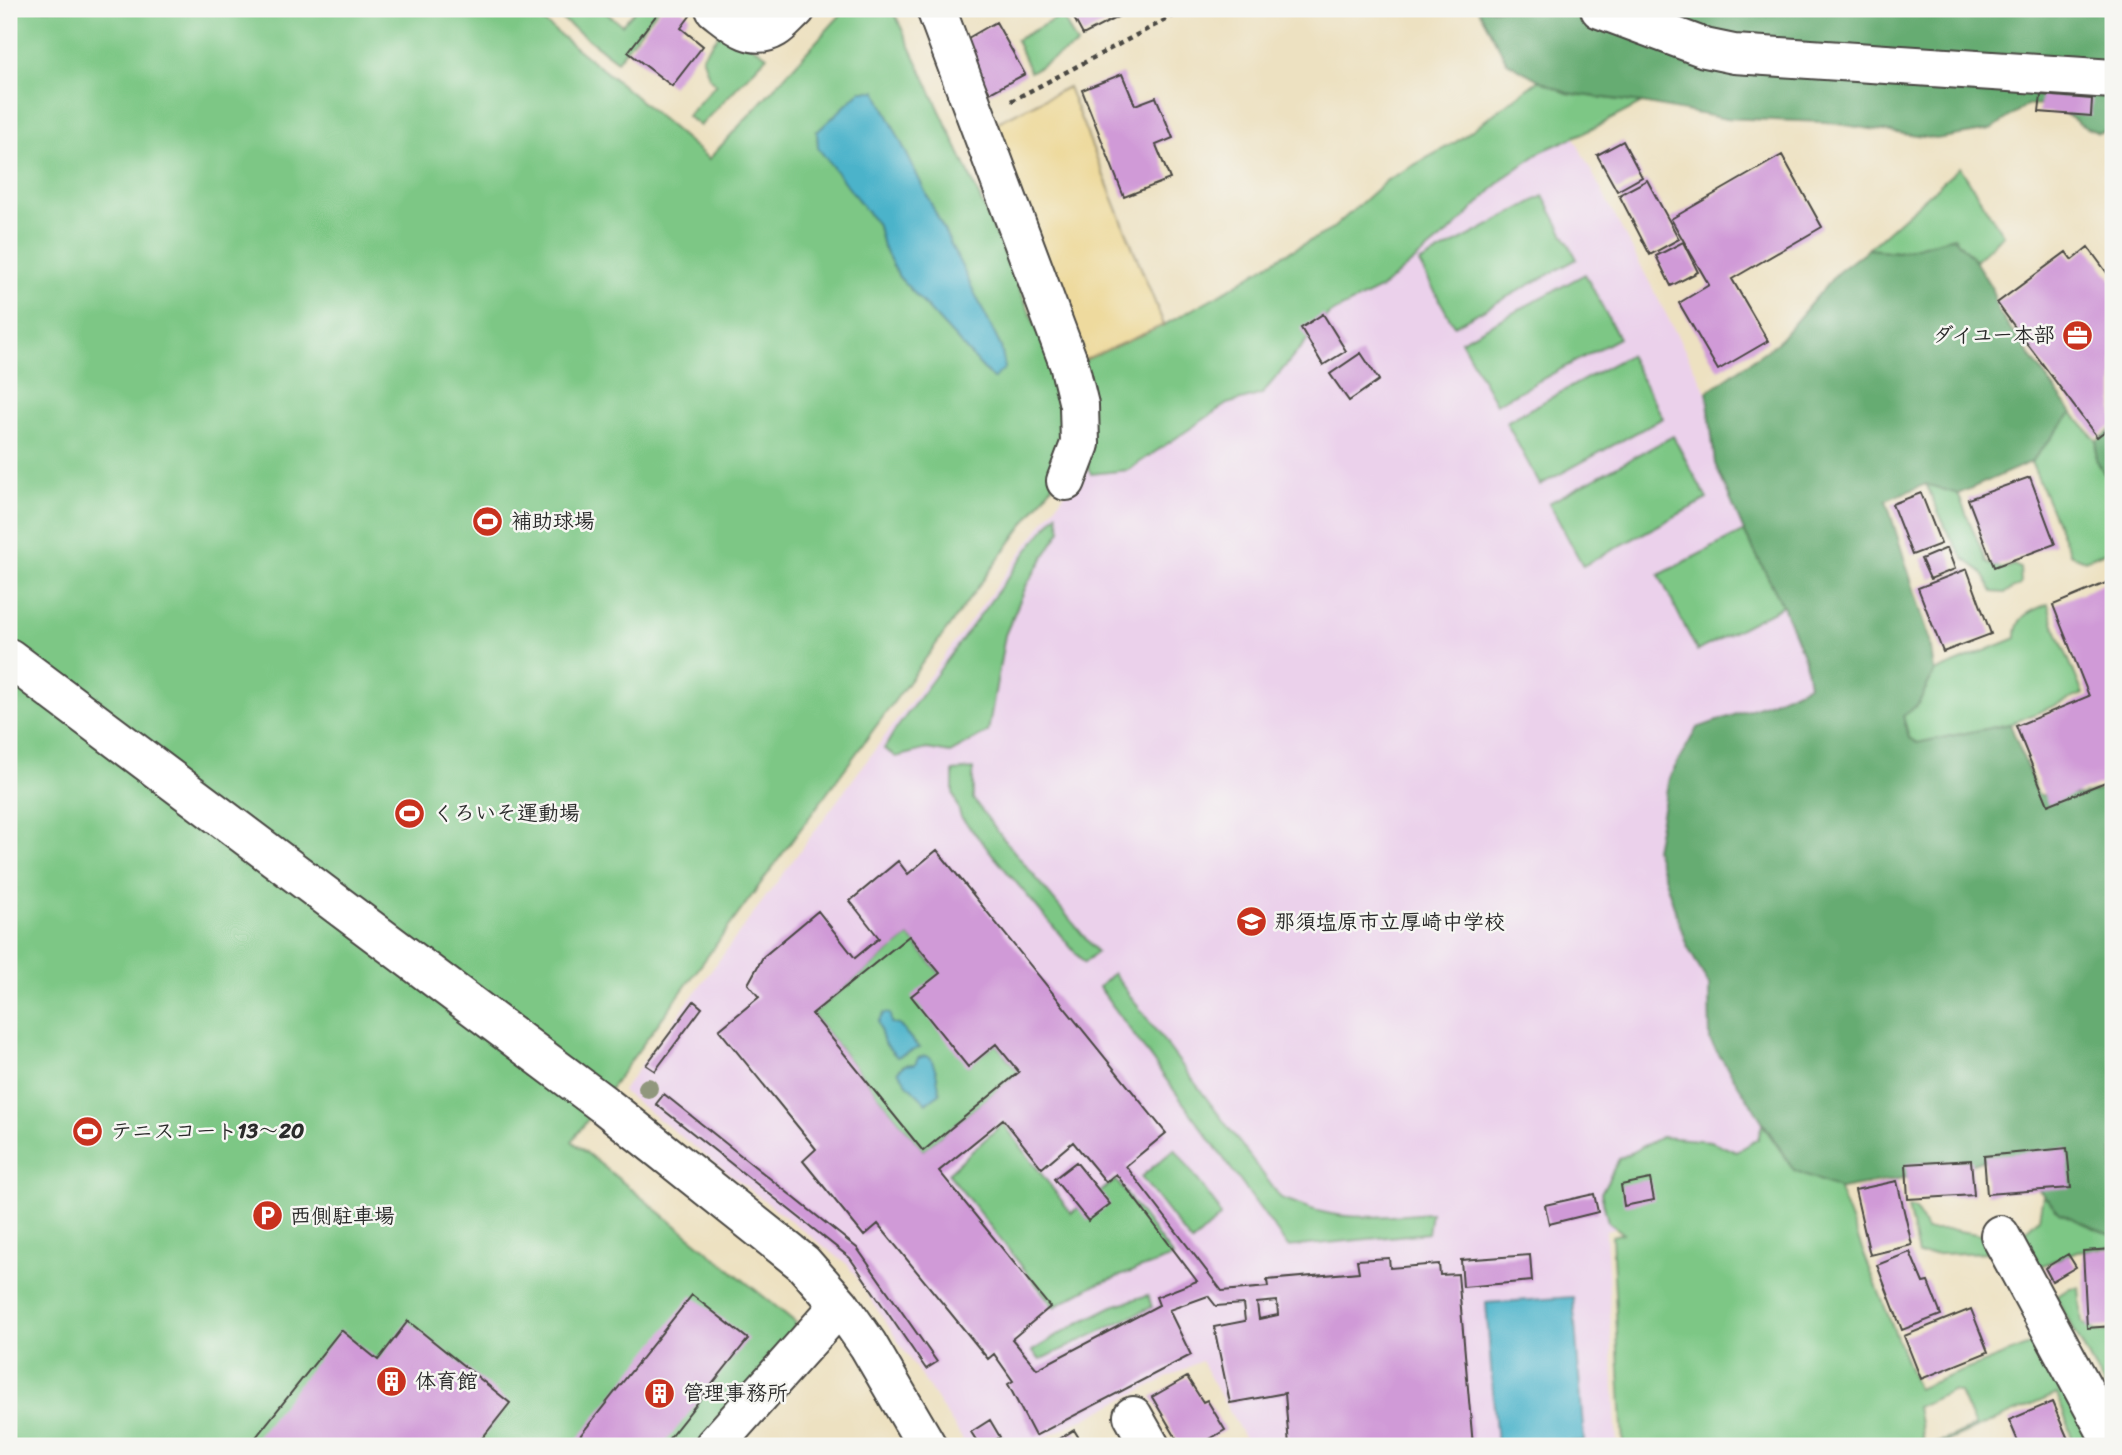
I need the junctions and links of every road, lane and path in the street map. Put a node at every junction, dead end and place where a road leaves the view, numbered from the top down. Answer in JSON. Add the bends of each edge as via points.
{"nodes":[{"id":1,"x":715,"y":9,"type":"edge"},
{"id":2,"x":796,"y":9,"type":"edge"},
{"id":3,"x":1186,"y":9,"type":"edge"},
{"id":4,"x":1600,"y":9,"type":"edge"},
{"id":5,"x":940,"y":10,"type":"edge"},
{"id":6,"x":2113,"y":79,"type":"edge"},
{"id":7,"x":978,"y":123,"type":"junction"},
{"id":8,"x":1066,"y":481,"type":"dead end"},
{"id":9,"x":9,"y":658,"type":"edge"},
{"id":10,"x":2000,"y":1235,"type":"dead end"},
{"id":11,"x":840,"y":1305,"type":"junction"},
{"id":12,"x":2113,"y":1444,"type":"edge"},
{"id":13,"x":714,"y":1446,"type":"edge"},
{"id":14,"x":927,"y":1446,"type":"edge"}],
"edges":[{"from":1,"to":2,"type":"street","via":[[741,29],[760,33],[775,28]]},
{"from":3,"to":7,"type":"path"},
{"from":4,"to":6,"type":"street","via":[[1705,48],[1734,54]]},
{"from":5,"to":7,"type":"street"},
{"from":7,"to":8,"type":"street","via":[[1074,384],[1080,444]]},
{"from":9,"to":11,"type":"street","via":[[603,1104],[803,1264]]},
{"from":10,"to":12,"type":"street"},
{"from":11,"to":13,"type":"street"},
{"from":11,"to":14,"type":"street"}]}
